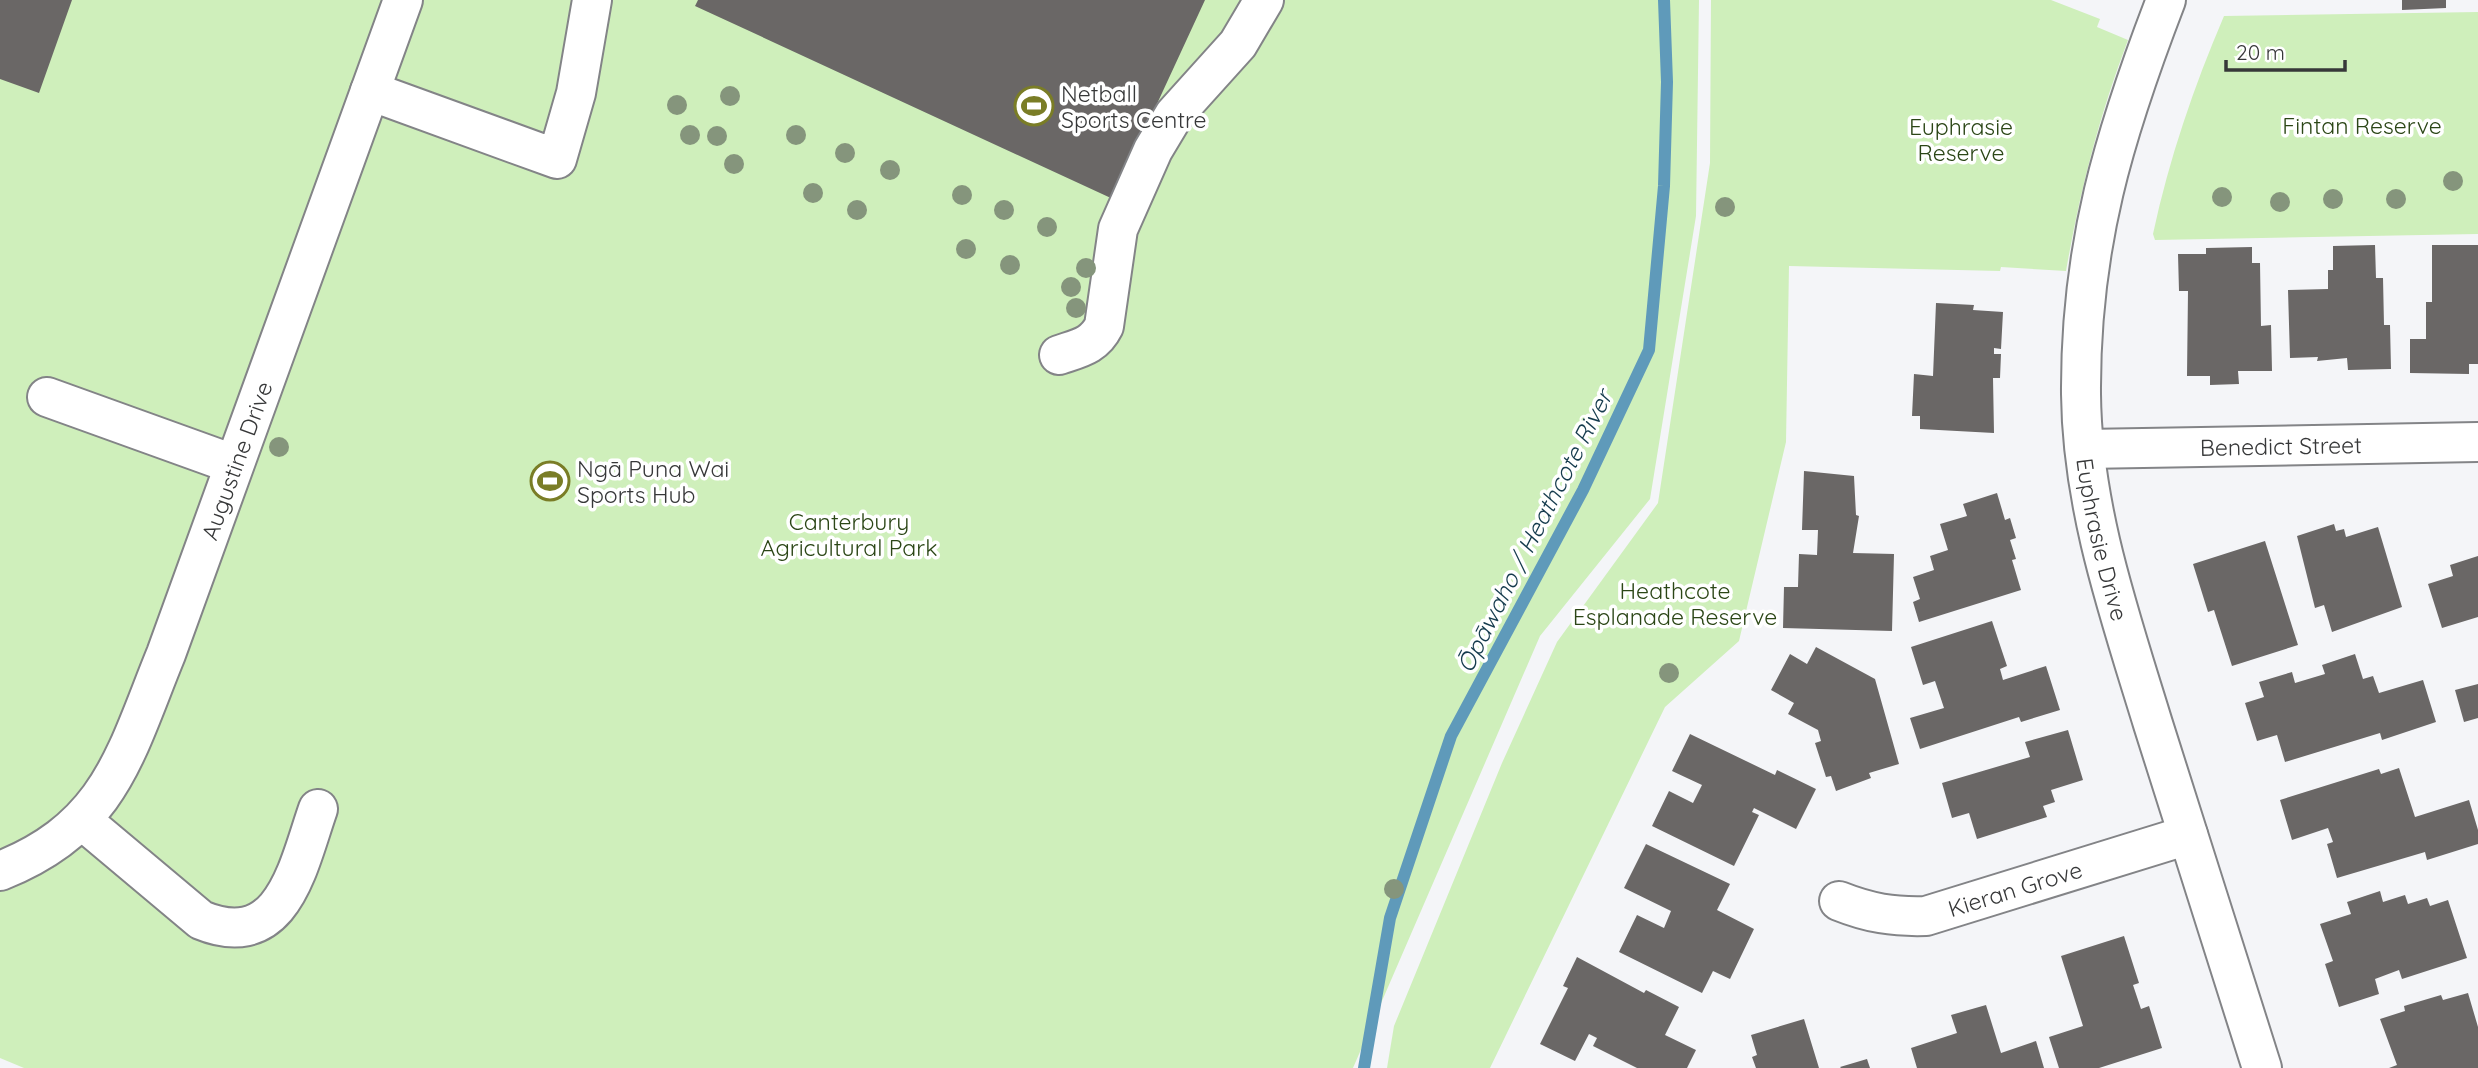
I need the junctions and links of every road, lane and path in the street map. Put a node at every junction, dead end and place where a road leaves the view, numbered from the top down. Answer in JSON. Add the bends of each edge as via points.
{"nodes":[{"id":1,"x":403,"y":0,"type":"edge"},
{"id":2,"x":592,"y":0,"type":"edge"},
{"id":3,"x":1264,"y":0,"type":"edge"},
{"id":4,"x":2166,"y":0,"type":"edge"},
{"id":5,"x":370,"y":91,"type":"junction"},
{"id":6,"x":1059,"y":355,"type":"dead end"},
{"id":7,"x":47,"y":397,"type":"dead end"},
{"id":8,"x":2478,"y":442,"type":"edge"},
{"id":9,"x":2085,"y":449,"type":"junction"},
{"id":10,"x":233,"y":464,"type":"junction"},
{"id":11,"x":318,"y":809,"type":"dead end"},
{"id":12,"x":83,"y":821,"type":"junction"},
{"id":13,"x":2188,"y":835,"type":"junction"},
{"id":14,"x":0,"y":871,"type":"edge"},
{"id":15,"x":1839,"y":901,"type":"dead end"},
{"id":16,"x":2262,"y":1068,"type":"edge"}],
"edges":[{"from":1,"to":5,"type":"street","name":"Augustine Drive"},
{"from":2,"to":5,"type":"street","via":[[576,93],[556,159]]},
{"from":3,"to":6,"type":"street","via":[[1238,44],[1189,96],[1153,150],[1118,229],[1099,338]]},
{"from":4,"to":9,"type":"street","name":"Euphrasie Drive","via":[[2115,142],[2094,228],[2083,342]]},
{"from":5,"to":10,"type":"street","name":"Augustine Drive"},
{"from":7,"to":10,"type":"street"},
{"from":8,"to":9,"type":"street","name":"Benedict Street"},
{"from":9,"to":13,"type":"street","name":"Euphrasie Drive","via":[[2104,563]]},
{"from":10,"to":12,"type":"street","name":"Augustine Drive","via":[[126,752]]},
{"from":11,"to":12,"type":"street","via":[[287,897],[256,924],[236,928],[201,920]]},
{"from":12,"to":14,"type":"street","name":"Augustine Drive","via":[[42,850]]},
{"from":13,"to":15,"type":"street","name":"Kieran Grove","via":[[1926,916],[1893,917]]},
{"from":13,"to":16,"type":"street","name":"Euphrasie Drive"}]}
